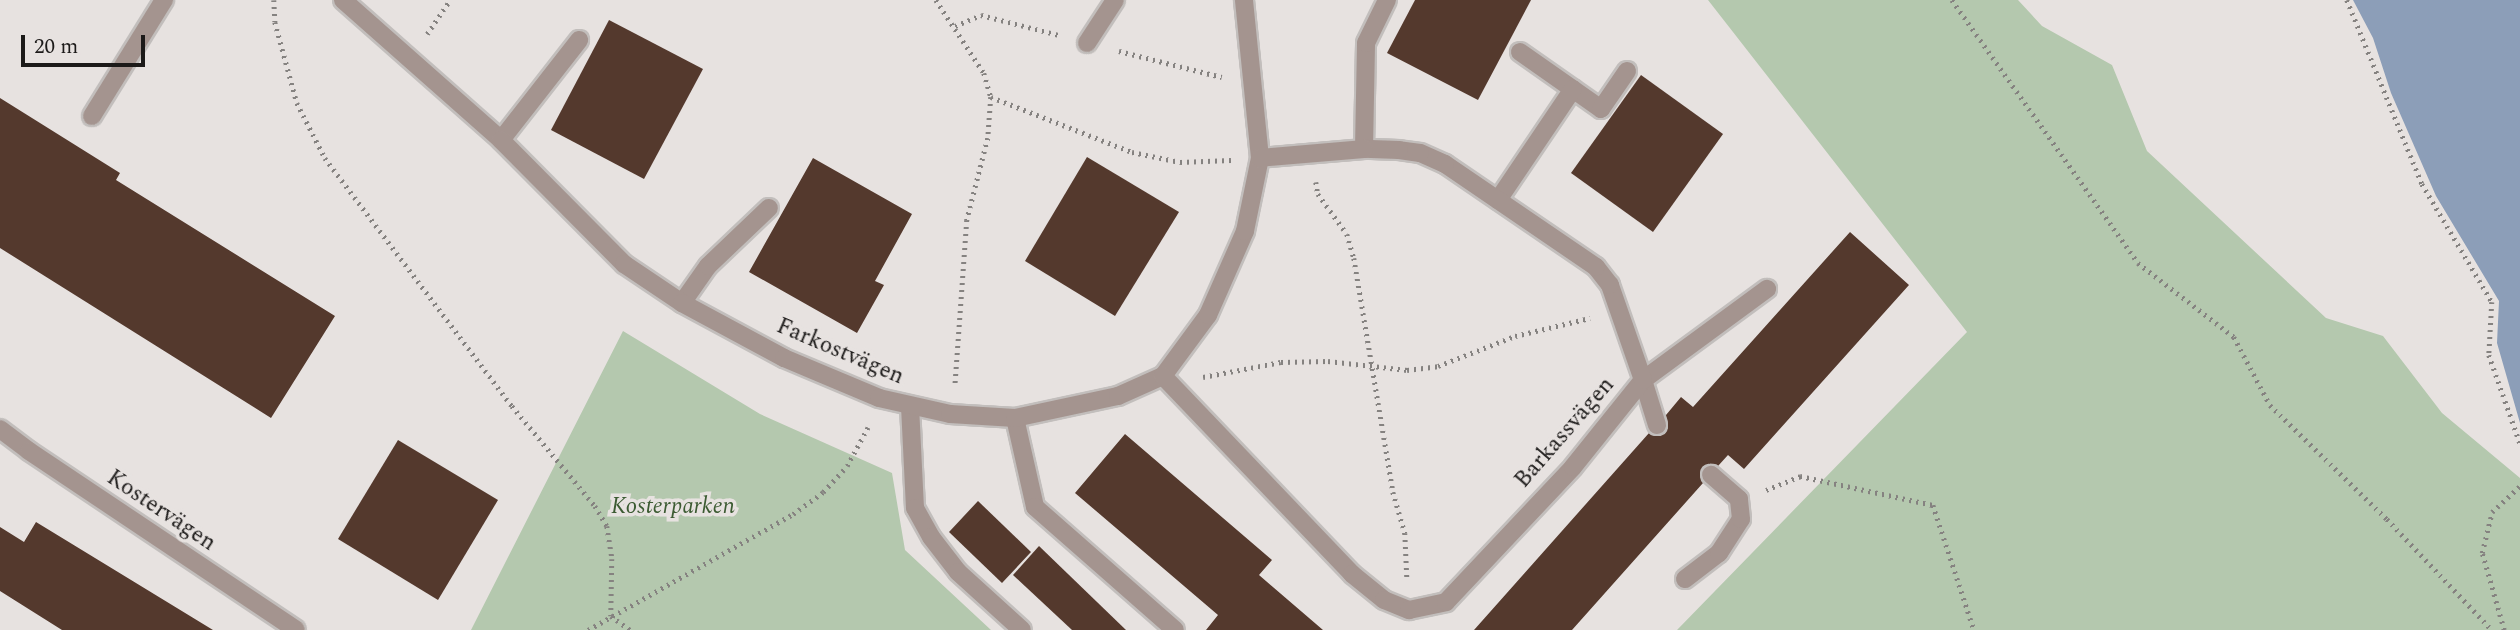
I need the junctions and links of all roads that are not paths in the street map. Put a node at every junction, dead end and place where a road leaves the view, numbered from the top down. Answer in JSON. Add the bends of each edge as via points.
{"nodes":[{"id":1,"x":164,"y":0,"type":"edge"},
{"id":2,"x":343,"y":0,"type":"edge"},
{"id":3,"x":1115,"y":0,"type":"edge"},
{"id":4,"x":1244,"y":0,"type":"edge"},
{"id":5,"x":1387,"y":0,"type":"edge"},
{"id":6,"x":579,"y":40,"type":"dead end"},
{"id":7,"x":1087,"y":43,"type":"dead end"},
{"id":8,"x":1520,"y":52,"type":"dead end"},
{"id":9,"x":1627,"y":71,"type":"dead end"},
{"id":10,"x":1573,"y":89,"type":"junction"},
{"id":11,"x":92,"y":116,"type":"dead end"},
{"id":12,"x":501,"y":140,"type":"junction"},
{"id":13,"x":1364,"y":149,"type":"junction"},
{"id":14,"x":1260,"y":158,"type":"junction"},
{"id":15,"x":1498,"y":200,"type":"junction"},
{"id":16,"x":769,"y":208,"type":"dead end"},
{"id":17,"x":1767,"y":289,"type":"dead end"},
{"id":18,"x":682,"y":303,"type":"junction"},
{"id":19,"x":1167,"y":380,"type":"junction"},
{"id":20,"x":1643,"y":380,"type":"junction"},
{"id":21,"x":910,"y":406,"type":"junction"},
{"id":22,"x":1015,"y":418,"type":"junction"},
{"id":23,"x":1657,"y":425,"type":"dead end"},
{"id":24,"x":0,"y":429,"type":"edge"},
{"id":25,"x":1711,"y":475,"type":"dead end"},
{"id":26,"x":1685,"y":579,"type":"dead end"},
{"id":27,"x":288,"y":628,"type":"edge"},
{"id":28,"x":1022,"y":630,"type":"edge"},
{"id":29,"x":1175,"y":630,"type":"edge"}],
"edges":[{"from":1,"to":11,"type":"street"},
{"from":2,"to":12,"type":"street","name":"Farkostvägen"},
{"from":3,"to":7,"type":"street"},
{"from":4,"to":14,"type":"street","name":"Farkostvägen"},
{"from":5,"to":13,"type":"street","via":[[1366,43]]},
{"from":6,"to":12,"type":"street"},
{"from":8,"to":10,"type":"street"},
{"from":9,"to":10,"type":"street","via":[[1601,108]]},
{"from":10,"to":15,"type":"street"},
{"from":12,"to":18,"type":"street","name":"Farkostvägen","via":[[624,264]]},
{"from":13,"to":14,"type":"street","name":"Barkassvägen"},
{"from":13,"to":15,"type":"street","name":"Barkassvägen","via":[[1420,153]]},
{"from":14,"to":19,"type":"street","name":"Farkostvägen","via":[[1245,231],[1208,315]]},
{"from":15,"to":20,"type":"street","name":"Barkassvägen","via":[[1596,267],[1610,285]]},
{"from":16,"to":18,"type":"street","via":[[708,266]]},
{"from":17,"to":20,"type":"street"},
{"from":18,"to":21,"type":"street","name":"Farkostvägen","via":[[783,358]]},
{"from":19,"to":20,"type":"street","name":"Barkassvägen","via":[[1352,574],[1384,600],[1409,610],[1446,602],[1573,467]]},
{"from":19,"to":22,"type":"street","name":"Farkostvägen","via":[[1118,396]]},
{"from":20,"to":23,"type":"street"},
{"from":21,"to":22,"type":"street","name":"Farkostvägen"},
{"from":21,"to":28,"type":"street","via":[[915,508],[958,572]]},
{"from":22,"to":29,"type":"street","via":[[1035,507]]},
{"from":24,"to":27,"type":"street","name":"Kostervägen"},
{"from":25,"to":26,"type":"street","via":[[1739,499],[1741,519],[1719,553]]}]}
